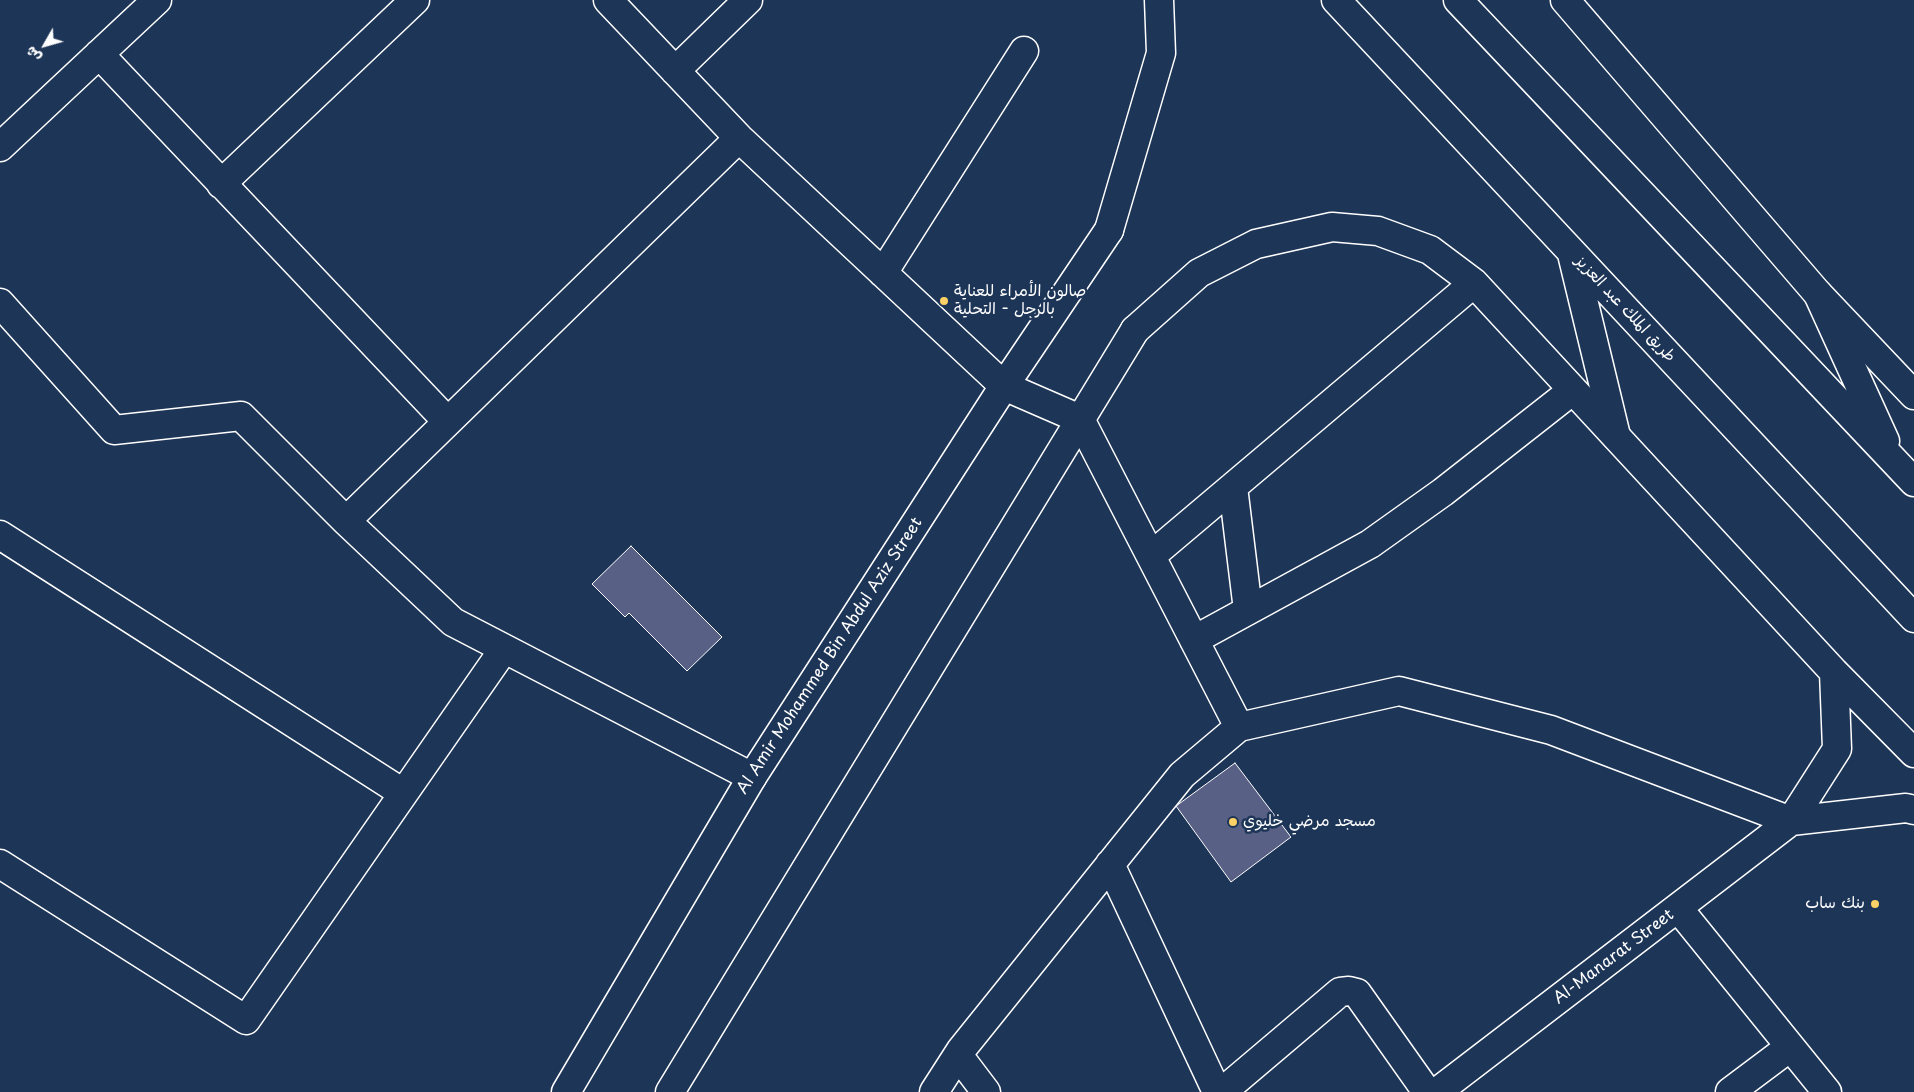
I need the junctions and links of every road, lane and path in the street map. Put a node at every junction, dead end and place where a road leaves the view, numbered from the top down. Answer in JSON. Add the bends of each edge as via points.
{"nodes":[{"id":1,"x":157,"y":0,"type":"edge"},
{"id":2,"x":415,"y":0,"type":"edge"},
{"id":3,"x":608,"y":0,"type":"edge"},
{"id":4,"x":748,"y":0,"type":"edge"},
{"id":5,"x":1159,"y":0,"type":"edge"},
{"id":6,"x":1336,"y":0,"type":"edge"},
{"id":7,"x":1458,"y":0,"type":"edge"},
{"id":8,"x":1564,"y":0,"type":"edge"},
{"id":9,"x":1024,"y":52,"type":"dead end"},
{"id":10,"x":99,"y":54,"type":"junction"},
{"id":11,"x":675,"y":71,"type":"junction"},
{"id":12,"x":739,"y":138,"type":"junction"},
{"id":13,"x":0,"y":147,"type":"edge"},
{"id":14,"x":221,"y":184,"type":"junction"},
{"id":15,"x":1571,"y":252,"type":"junction"},
{"id":16,"x":883,"y":273,"type":"junction"},
{"id":17,"x":1474,"y":283,"type":"junction"},
{"id":18,"x":1818,"y":294,"type":"junction"},
{"id":19,"x":0,"y":303,"type":"edge"},
{"id":20,"x":1004,"y":386,"type":"junction"},
{"id":21,"x":1573,"y":390,"type":"junction"},
{"id":22,"x":1914,"y":395,"type":"edge"},
{"id":23,"x":1080,"y":419,"type":"junction"},
{"id":24,"x":447,"y":421,"type":"junction"},
{"id":25,"x":1616,"y":436,"type":"junction"},
{"id":26,"x":1894,"y":461,"type":"junction"},
{"id":27,"x":1914,"y":482,"type":"edge"},
{"id":28,"x":1233,"y":487,"type":"junction"},
{"id":29,"x":346,"y":521,"type":"junction"},
{"id":30,"x":0,"y":534,"type":"edge"},
{"id":31,"x":1151,"y":556,"type":"junction"},
{"id":32,"x":1248,"y":610,"type":"junction"},
{"id":33,"x":1914,"y":618,"type":"edge"},
{"id":34,"x":1194,"y":640,"type":"junction"},
{"id":35,"x":504,"y":649,"type":"junction"},
{"id":36,"x":1834,"y":672,"type":"junction"},
{"id":37,"x":1239,"y":727,"type":"junction"},
{"id":38,"x":1914,"y":753,"type":"edge"},
{"id":39,"x":752,"y":777,"type":"junction"},
{"id":40,"x":403,"y":794,"type":"junction"},
{"id":41,"x":1914,"y":810,"type":"edge"},
{"id":42,"x":1791,"y":821,"type":"junction"},
{"id":43,"x":0,"y":864,"type":"edge"},
{"id":44,"x":1110,"y":864,"type":"junction"},
{"id":45,"x":1678,"y":908,"type":"junction"},
{"id":46,"x":1790,"y":1046,"type":"junction"},
{"id":47,"x":958,"y":1055,"type":"junction"},
{"id":48,"x":566,"y":1092,"type":"edge"},
{"id":49,"x":670,"y":1092,"type":"edge"},
{"id":50,"x":934,"y":1092,"type":"edge"},
{"id":51,"x":986,"y":1092,"type":"edge"},
{"id":52,"x":1216,"y":1092,"type":"edge"},
{"id":53,"x":1222,"y":1092,"type":"edge"},
{"id":54,"x":1428,"y":1092,"type":"edge"},
{"id":55,"x":1437,"y":1092,"type":"edge"},
{"id":56,"x":1730,"y":1092,"type":"edge"},
{"id":57,"x":1827,"y":1092,"type":"edge"}],
"edges":[{"from":1,"to":10,"type":"street"},
{"from":2,"to":14,"type":"street"},
{"from":3,"to":11,"type":"street"},
{"from":4,"to":11,"type":"street"},
{"from":5,"to":20,"type":"street","name":"Al Amir Mohammed Bin Abdul Aziz Street","via":[[1161,53],[1109,230]]},
{"from":6,"to":15,"type":"street","name":"طريق الملك عبد العزيز"},
{"from":7,"to":26,"type":"street"},
{"from":8,"to":18,"type":"street"},
{"from":9,"to":16,"type":"street"},
{"from":10,"to":13,"type":"street"},
{"from":10,"to":14,"type":"street"},
{"from":11,"to":12,"type":"street"},
{"from":12,"to":16,"type":"street"},
{"from":12,"to":24,"type":"street"},
{"from":14,"to":24,"type":"street"},
{"from":15,"to":25,"type":"street"},
{"from":15,"to":33,"type":"street","name":"طريق الملك عبد العزيز"},
{"from":16,"to":20,"type":"street"},
{"from":17,"to":21,"type":"street"},
{"from":17,"to":23,"type":"street","via":[[1430,250],[1378,231],[1332,227],[1256,244],[1199,273],[1135,330]]},
{"from":17,"to":28,"type":"street"},
{"from":18,"to":22,"type":"street"},
{"from":18,"to":26,"type":"street"},
{"from":19,"to":29,"type":"street","via":[[114,430],[241,416]]},
{"from":20,"to":23,"type":"street"},
{"from":20,"to":39,"type":"street","name":"Al Amir Mohammed Bin Abdul Aziz Street"},
{"from":21,"to":25,"type":"street"},
{"from":21,"to":32,"type":"street","via":[[1444,492],[1370,544]]},
{"from":23,"to":31,"type":"street"},
{"from":23,"to":49,"type":"street"},
{"from":24,"to":29,"type":"street"},
{"from":25,"to":36,"type":"street"},
{"from":26,"to":27,"type":"street"},
{"from":28,"to":31,"type":"street"},
{"from":28,"to":32,"type":"street"},
{"from":29,"to":35,"type":"street","via":[[453,622]]},
{"from":30,"to":40,"type":"street"},
{"from":31,"to":34,"type":"street"},
{"from":32,"to":34,"type":"street"},
{"from":34,"to":37,"type":"street"},
{"from":35,"to":39,"type":"street"},
{"from":35,"to":40,"type":"street"},
{"from":36,"to":38,"type":"street"},
{"from":36,"to":42,"type":"street","name":"Al-Manarat Street","via":[[1837,749]]},
{"from":37,"to":42,"type":"street","via":[[1398,691],[1551,730]]},
{"from":37,"to":44,"type":"street","via":[[1182,775]]},
{"from":39,"to":48,"type":"street","name":"Al Amir Mohammed Bin Abdul Aziz Street"},
{"from":40,"to":43,"type":"street","via":[[246,1020]]},
{"from":41,"to":42,"type":"street","via":[[1906,808]]},
{"from":42,"to":45,"type":"street","name":"Al-Manarat Street"},
{"from":44,"to":47,"type":"street"},
{"from":44,"to":52,"type":"street"},
{"from":45,"to":46,"type":"street"},
{"from":45,"to":55,"type":"street","name":"Al-Manarat Street"},
{"from":46,"to":56,"type":"street"},
{"from":46,"to":57,"type":"street"},
{"from":47,"to":50,"type":"street"},
{"from":47,"to":51,"type":"street"},
{"from":53,"to":54,"type":"street","via":[[1340,992],[1349,991],[1357,993]]}]}
